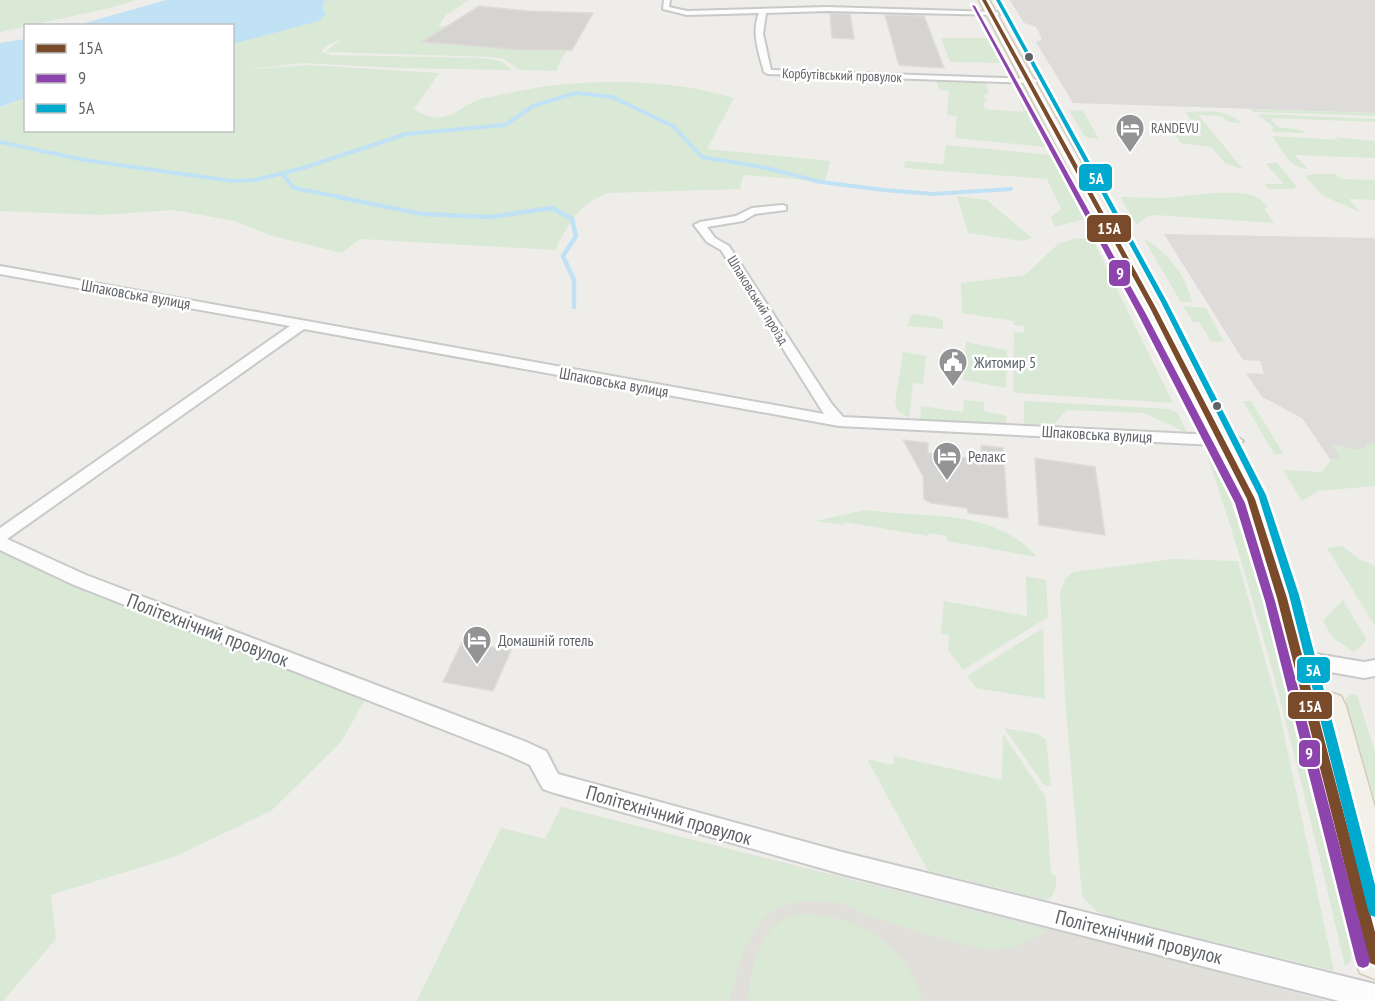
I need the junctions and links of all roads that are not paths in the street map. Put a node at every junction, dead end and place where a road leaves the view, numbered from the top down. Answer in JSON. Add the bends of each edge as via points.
{"nodes":[{"id":1,"x":666,"y":2,"type":"edge"},
{"id":2,"x":991,"y":7,"type":"edge"},
{"id":3,"x":763,"y":10,"type":"junction"},
{"id":4,"x":1031,"y":81,"type":"junction"},
{"id":5,"x":782,"y":208,"type":"dead end"},
{"id":6,"x":0,"y":270,"type":"edge"},
{"id":7,"x":302,"y":324,"type":"junction"},
{"id":8,"x":839,"y":421,"type":"junction"},
{"id":9,"x":1229,"y":441,"type":"junction"},
{"id":10,"x":0,"y":536,"type":"edge"},
{"id":11,"x":0,"y":543,"type":"edge"},
{"id":12,"x":1308,"y":661,"type":"junction"},
{"id":13,"x":1375,"y":668,"type":"edge"},
{"id":14,"x":1375,"y":876,"type":"edge"},
{"id":15,"x":1375,"y":957,"type":"edge"},
{"id":16,"x":1375,"y":997,"type":"edge"}],
"edges":[{"from":1,"to":3,"type":"street","via":[[667,10],[680,13]]},
{"from":2,"to":3,"type":"street"},
{"from":2,"to":4,"type":"main road"},
{"from":3,"to":4,"type":"street","name":"Корбутівський провулок","via":[[759,37],[768,72]]},
{"from":4,"to":9,"type":"main road"},
{"from":5,"to":8,"type":"street","name":"Шпаковський проїзд","via":[[752,211],[739,219],[699,225],[711,240],[725,248],[825,406]]},
{"from":6,"to":7,"type":"street","name":"Шпаковська вулиця"},
{"from":7,"to":8,"type":"street","name":"Шпаковська вулиця"},
{"from":7,"to":10,"type":"street"},
{"from":8,"to":9,"type":"street","name":"Шпаковська вулиця"},
{"from":9,"to":12,"type":"main road","via":[[1270,512],[1298,589]]},
{"from":11,"to":16,"type":"street","name":"Політехнічний провулок","via":[[80,580],[516,748],[538,758],[551,782],[842,863]]},
{"from":12,"to":13,"type":"street","via":[[1364,670]]},
{"from":12,"to":14,"type":"main road"},
{"from":12,"to":15,"type":"main road"}]}
